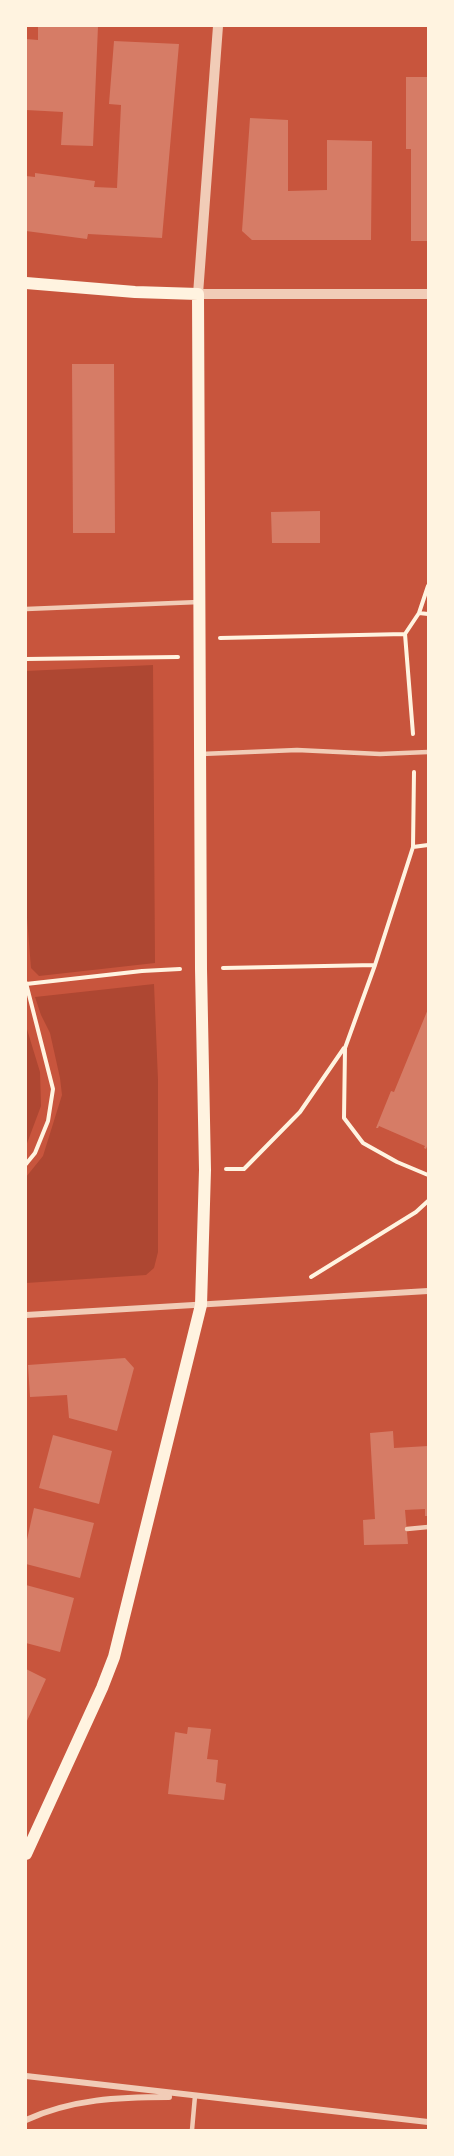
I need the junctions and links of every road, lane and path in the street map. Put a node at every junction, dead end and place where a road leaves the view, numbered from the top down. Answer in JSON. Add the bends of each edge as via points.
{"nodes":[{"id":1,"x":218,"y":26,"type":"edge"},
{"id":2,"x":26,"y":283,"type":"edge"},
{"id":3,"x":198,"y":294,"type":"junction"},
{"id":4,"x":429,"y":294,"type":"edge"},
{"id":5,"x":429,"y":586,"type":"edge"},
{"id":6,"x":199,"y":602,"type":"junction"},
{"id":7,"x":26,"y":609,"type":"edge"},
{"id":8,"x":419,"y":613,"type":"junction"},
{"id":9,"x":429,"y":614,"type":"edge"},
{"id":10,"x":405,"y":634,"type":"junction"},
{"id":11,"x":199,"y":638,"type":"junction"},
{"id":12,"x":200,"y":656,"type":"junction"},
{"id":13,"x":26,"y":659,"type":"edge"},
{"id":14,"x":429,"y":752,"type":"edge"},
{"id":15,"x":414,"y":753,"type":"junction"},
{"id":16,"x":201,"y":754,"type":"junction"},
{"id":17,"x":429,"y":845,"type":"edge"},
{"id":18,"x":413,"y":847,"type":"junction"},
{"id":19,"x":26,"y":982,"type":"edge"},
{"id":20,"x":345,"y":1048,"type":"junction"},
{"id":21,"x":26,"y":1164,"type":"edge"},
{"id":22,"x":205,"y":1170,"type":"junction"},
{"id":23,"x":429,"y":1175,"type":"edge"},
{"id":24,"x":429,"y":1201,"type":"edge"},
{"id":25,"x":429,"y":1291,"type":"edge"},
{"id":26,"x":308,"y":1299,"type":"junction"},
{"id":27,"x":201,"y":1305,"type":"junction"},
{"id":28,"x":26,"y":1315,"type":"edge"},
{"id":29,"x":429,"y":1527,"type":"edge"},
{"id":30,"x":407,"y":1529,"type":"dead end"},
{"id":31,"x":26,"y":1854,"type":"edge"},
{"id":32,"x":26,"y":2076,"type":"edge"},
{"id":33,"x":195,"y":2096,"type":"junction"},
{"id":34,"x":26,"y":2120,"type":"edge"},
{"id":35,"x":429,"y":2122,"type":"edge"},
{"id":36,"x":192,"y":2130,"type":"edge"}],
"edges":[{"from":1,"to":3,"type":"street"},
{"from":2,"to":3,"type":"main road"},
{"from":3,"to":4,"type":"street"},
{"from":3,"to":6,"type":"main road"},
{"from":5,"to":8,"type":"path"},
{"from":6,"to":7,"type":"lane"},
{"from":6,"to":11,"type":"main road"},
{"from":8,"to":9,"type":"path"},
{"from":8,"to":10,"type":"path"},
{"from":10,"to":11,"type":"path"},
{"from":10,"to":15,"type":"path"},
{"from":11,"to":12,"type":"main road"},
{"from":12,"to":13,"type":"path"},
{"from":12,"to":16,"type":"main road"},
{"from":14,"to":15,"type":"lane"},
{"from":15,"to":16,"type":"lane","via":[[297,750]]},
{"from":15,"to":18,"type":"path"},
{"from":16,"to":22,"type":"main road"},
{"from":17,"to":18,"type":"path"},
{"from":18,"to":20,"type":"path"},
{"from":19,"to":21,"type":"path","via":[[53,1089],[48,1121],[35,1153]]},
{"from":20,"to":22,"type":"path","via":[[300,1112],[244,1169]]},
{"from":20,"to":23,"type":"path","via":[[344,1118],[363,1143]]},
{"from":22,"to":27,"type":"main road"},
{"from":24,"to":26,"type":"path","via":[[307,1280]]},
{"from":25,"to":26,"type":"street"},
{"from":26,"to":27,"type":"street"},
{"from":27,"to":28,"type":"street"},
{"from":27,"to":31,"type":"main road","via":[[114,1657]]},
{"from":29,"to":30,"type":"lane"},
{"from":32,"to":33,"type":"street"},
{"from":33,"to":34,"type":"street","via":[[92,2100],[63,2105]]},
{"from":33,"to":35,"type":"street"},
{"from":33,"to":36,"type":"lane"}]}
